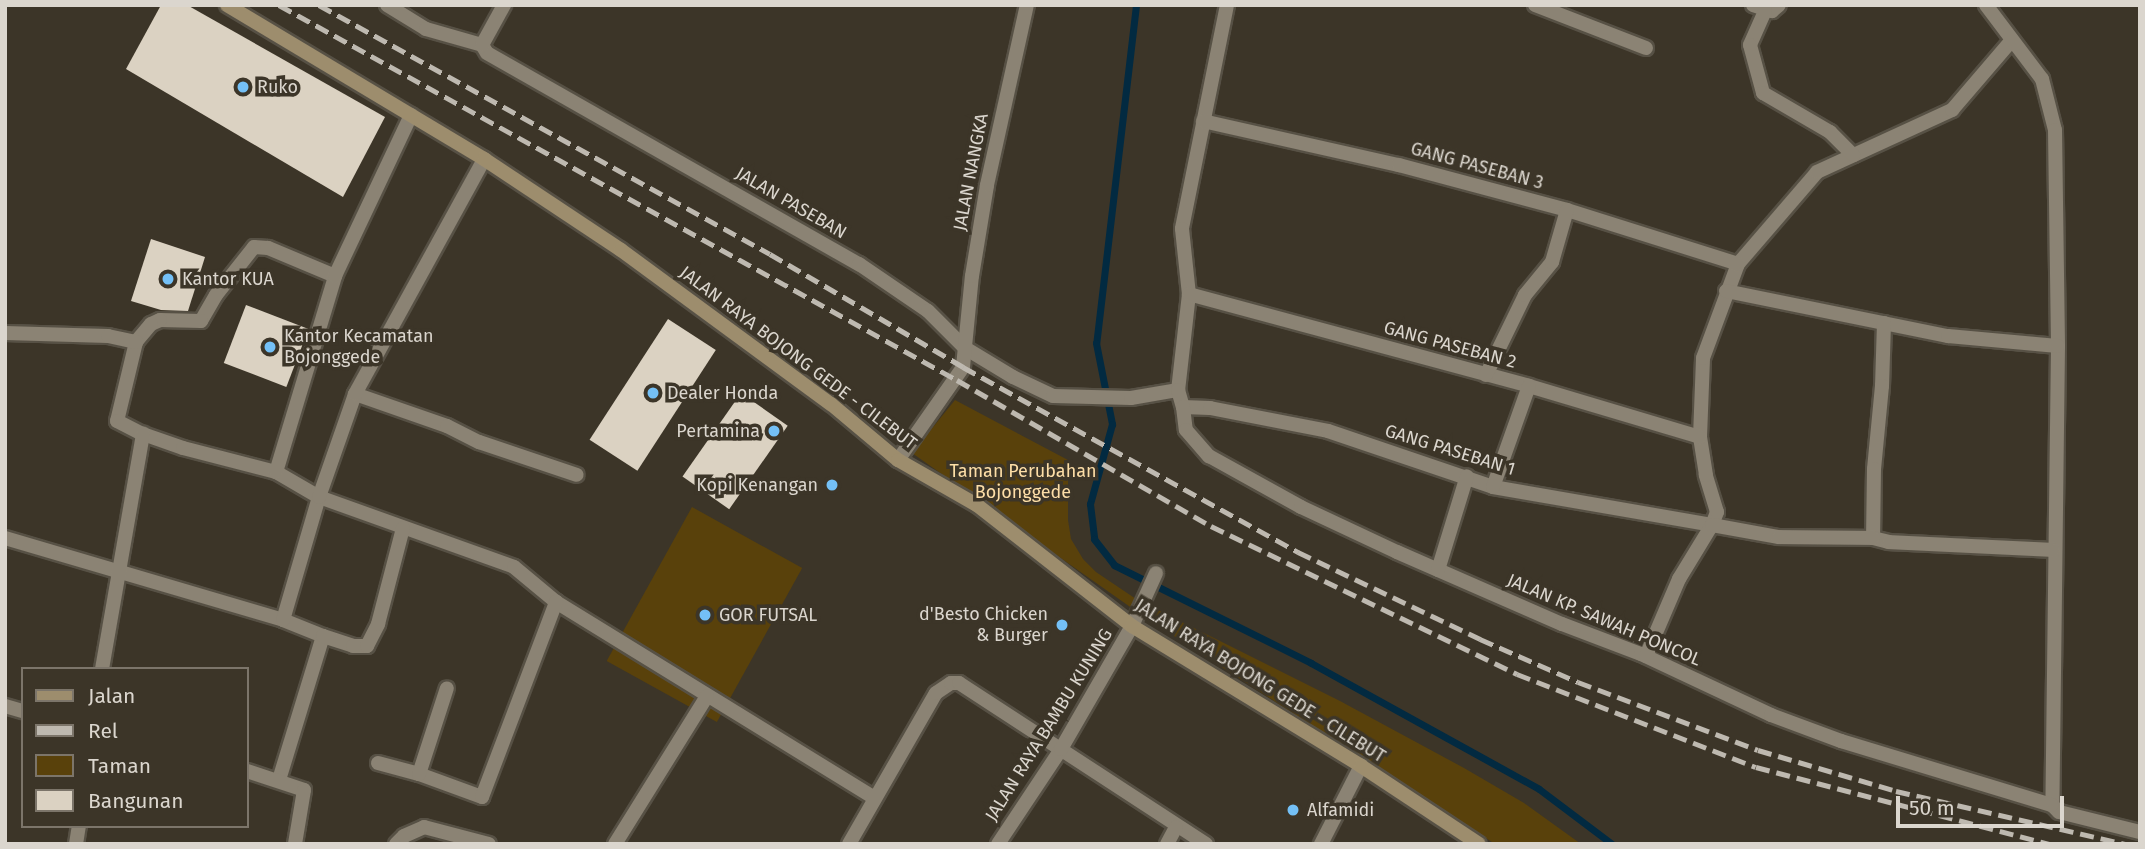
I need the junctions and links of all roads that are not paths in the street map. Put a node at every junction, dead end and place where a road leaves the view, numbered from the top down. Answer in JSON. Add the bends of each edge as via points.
{"nodes":[{"id":1,"x":227,"y":5,"type":"edge"},
{"id":2,"x":387,"y":5,"type":"edge"},
{"id":3,"x":504,"y":5,"type":"edge"},
{"id":4,"x":1027,"y":5,"type":"edge"},
{"id":5,"x":1227,"y":5,"type":"edge"},
{"id":6,"x":1535,"y":5,"type":"edge"},
{"id":7,"x":1986,"y":5,"type":"edge"},
{"id":8,"x":1766,"y":7,"type":"edge"},
{"id":9,"x":2012,"y":40,"type":"junction"},
{"id":10,"x":482,"y":46,"type":"junction"},
{"id":11,"x":1646,"y":48,"type":"dead end"},
{"id":12,"x":411,"y":115,"type":"junction"},
{"id":13,"x":1203,"y":121,"type":"junction"},
{"id":14,"x":1853,"y":155,"type":"junction"},
{"id":15,"x":484,"y":159,"type":"junction"},
{"id":16,"x":1567,"y":210,"type":"junction"},
{"id":17,"x":1738,"y":264,"type":"junction"},
{"id":18,"x":335,"y":276,"type":"junction"},
{"id":19,"x":1726,"y":291,"type":"junction"},
{"id":20,"x":1189,"y":294,"type":"junction"},
{"id":21,"x":1884,"y":323,"type":"junction"},
{"id":22,"x":5,"y":333,"type":"edge"},
{"id":23,"x":136,"y":342,"type":"junction"},
{"id":24,"x":2058,"y":346,"type":"junction"},
{"id":25,"x":965,"y":348,"type":"junction"},
{"id":26,"x":1486,"y":375,"type":"junction"},
{"id":27,"x":1530,"y":386,"type":"junction"},
{"id":28,"x":1178,"y":390,"type":"junction"},
{"id":29,"x":355,"y":394,"type":"junction"},
{"id":30,"x":1183,"y":407,"type":"junction"},
{"id":31,"x":142,"y":434,"type":"junction"},
{"id":32,"x":1700,"y":437,"type":"junction"},
{"id":33,"x":898,"y":460,"type":"junction"},
{"id":34,"x":276,"y":472,"type":"junction"},
{"id":35,"x":577,"y":475,"type":"dead end"},
{"id":36,"x":1467,"y":476,"type":"junction"},
{"id":37,"x":1493,"y":486,"type":"junction"},
{"id":38,"x":319,"y":497,"type":"junction"},
{"id":39,"x":1712,"y":525,"type":"junction"},
{"id":40,"x":403,"y":528,"type":"junction"},
{"id":41,"x":5,"y":538,"type":"edge"},
{"id":42,"x":1873,"y":538,"type":"junction"},
{"id":43,"x":2053,"y":550,"type":"junction"},
{"id":44,"x":1438,"y":570,"type":"junction"},
{"id":45,"x":117,"y":573,"type":"junction"},
{"id":46,"x":1156,"y":573,"type":"dead end"},
{"id":47,"x":556,"y":602,"type":"junction"},
{"id":48,"x":283,"y":620,"type":"junction"},
{"id":49,"x":1132,"y":626,"type":"junction"},
{"id":50,"x":323,"y":636,"type":"junction"},
{"id":51,"x":1646,"y":656,"type":"junction"},
{"id":52,"x":102,"y":667,"type":"edge"},
{"id":53,"x":447,"y":688,"type":"dead end"},
{"id":54,"x":707,"y":696,"type":"junction"},
{"id":55,"x":1061,"y":749,"type":"junction"},
{"id":56,"x":378,"y":763,"type":"dead end"},
{"id":57,"x":1361,"y":766,"type":"junction"},
{"id":58,"x":248,"y":771,"type":"edge"},
{"id":59,"x":419,"y":774,"type":"junction"},
{"id":60,"x":279,"y":780,"type":"junction"},
{"id":61,"x":875,"y":798,"type":"junction"},
{"id":62,"x":2052,"y":805,"type":"junction"},
{"id":63,"x":1177,"y":827,"type":"junction"},
{"id":64,"x":2140,"y":832,"type":"edge"},
{"id":65,"x":295,"y":844,"type":"edge"},
{"id":66,"x":396,"y":844,"type":"edge"},
{"id":67,"x":489,"y":844,"type":"edge"},
{"id":68,"x":615,"y":844,"type":"edge"},
{"id":69,"x":849,"y":844,"type":"edge"},
{"id":70,"x":998,"y":844,"type":"edge"},
{"id":71,"x":1167,"y":844,"type":"edge"},
{"id":72,"x":1206,"y":844,"type":"edge"},
{"id":73,"x":1321,"y":844,"type":"edge"},
{"id":74,"x":1479,"y":844,"type":"edge"}],
"edges":[{"from":1,"to":12,"type":"main road","name":"JALAN RAYA BOJONG GEDE - CILEBUT"},
{"from":2,"to":10,"type":"street","name":"JALAN PASEBAN","via":[[426,29]]},
{"from":3,"to":10,"type":"street"},
{"from":4,"to":25,"type":"street","name":"JALAN NANGKA","via":[[987,185]]},
{"from":5,"to":13,"type":"street"},
{"from":6,"to":11,"type":"street"},
{"from":7,"to":9,"type":"street"},
{"from":8,"to":14,"type":"street","via":[[1750,45],[1763,93],[1830,132]]},
{"from":9,"to":14,"type":"street","via":[[1952,110]]},
{"from":9,"to":24,"type":"street","via":[[2042,79],[2055,130]]},
{"from":10,"to":25,"type":"street","name":"JALAN PASEBAN","via":[[859,264],[928,311]]},
{"from":12,"to":15,"type":"main road","name":"JALAN RAYA BOJONG GEDE - CILEBUT"},
{"from":12,"to":18,"type":"street"},
{"from":13,"to":16,"type":"street","name":"GANG PASEBAN 3","via":[[1399,165]]},
{"from":13,"to":20,"type":"street","via":[[1182,229]]},
{"from":14,"to":17,"type":"street","via":[[1817,172]]},
{"from":15,"to":29,"type":"street"},
{"from":15,"to":33,"type":"main road","name":"JALAN RAYA BOJONG GEDE - CILEBUT","via":[[621,250],[831,404]]},
{"from":16,"to":17,"type":"street","name":"GANG PASEBAN 3"},
{"from":16,"to":26,"type":"street","via":[[1552,262],[1525,295]]},
{"from":17,"to":19,"type":"street"},
{"from":18,"to":23,"type":"street","via":[[268,248],[254,247],[201,321],[160,320],[150,324]]},
{"from":18,"to":34,"type":"street"},
{"from":19,"to":21,"type":"street"},
{"from":19,"to":32,"type":"street","via":[[1703,358]]},
{"from":20,"to":26,"type":"street","name":"GANG PASEBAN 2"},
{"from":20,"to":28,"type":"street"},
{"from":21,"to":24,"type":"street","via":[[1948,336]]},
{"from":21,"to":42,"type":"street"},
{"from":22,"to":23,"type":"street","via":[[108,336]]},
{"from":23,"to":31,"type":"street","via":[[117,421]]},
{"from":24,"to":43,"type":"street"},
{"from":25,"to":28,"type":"street","name":"JALAN PASEBAN","via":[[1053,396],[1130,398]]},
{"from":25,"to":33,"type":"street","name":"JALAN NANGKA","via":[[957,380]]},
{"from":26,"to":27,"type":"street","name":"GANG PASEBAN 2"},
{"from":27,"to":32,"type":"street","name":"GANG PASEBAN 2"},
{"from":27,"to":37,"type":"street"},
{"from":28,"to":30,"type":"street"},
{"from":29,"to":35,"type":"street"},
{"from":29,"to":38,"type":"street"},
{"from":30,"to":36,"type":"street","name":"GANG PASEBAN 1","via":[[1328,431]]},
{"from":30,"to":44,"type":"street","name":"JALAN KP. SAWAH PONCOL","via":[[1186,430],[1209,456],[1301,508]]},
{"from":31,"to":34,"type":"street"},
{"from":31,"to":45,"type":"street"},
{"from":32,"to":39,"type":"street","via":[[1717,512]]},
{"from":33,"to":49,"type":"main road","name":"JALAN RAYA BOJONG GEDE - CILEBUT","via":[[978,505]]},
{"from":34,"to":38,"type":"street"},
{"from":36,"to":37,"type":"street","name":"GANG PASEBAN 1"},
{"from":36,"to":44,"type":"street"},
{"from":37,"to":39,"type":"street","name":"GANG PASEBAN 1"},
{"from":38,"to":40,"type":"street"},
{"from":38,"to":48,"type":"street"},
{"from":39,"to":42,"type":"street","name":"GANG PASEBAN 1","via":[[1779,537]]},
{"from":39,"to":51,"type":"street","via":[[1679,579]]},
{"from":40,"to":47,"type":"street","via":[[514,567]]},
{"from":40,"to":50,"type":"street","via":[[378,624],[367,646]]},
{"from":41,"to":45,"type":"street"},
{"from":42,"to":43,"type":"street","name":"GANG PASEBAN 1"},
{"from":43,"to":62,"type":"street"},
{"from":44,"to":51,"type":"street","name":"JALAN KP. SAWAH PONCOL"},
{"from":45,"to":48,"type":"street"},
{"from":45,"to":52,"type":"street"},
{"from":46,"to":49,"type":"street","name":"JALAN RAYA BAMBU KUNING"},
{"from":47,"to":54,"type":"street"},
{"from":47,"to":59,"type":"street","via":[[482,797]]},
{"from":48,"to":50,"type":"street"},
{"from":49,"to":55,"type":"street","name":"JALAN RAYA BAMBU KUNING"},
{"from":49,"to":57,"type":"main road","name":"JALAN RAYA BOJONG GEDE - CILEBUT"},
{"from":50,"to":60,"type":"street"},
{"from":51,"to":62,"type":"street","name":"JALAN KP. SAWAH PONCOL","via":[[1829,737]]},
{"from":53,"to":59,"type":"street"},
{"from":54,"to":61,"type":"street"},
{"from":54,"to":68,"type":"street"},
{"from":55,"to":61,"type":"street","via":[[967,685],[951,683],[936,693]]},
{"from":55,"to":63,"type":"street"},
{"from":55,"to":70,"type":"street","name":"JALAN RAYA BAMBU KUNING"},
{"from":56,"to":59,"type":"street"},
{"from":57,"to":73,"type":"street"},
{"from":57,"to":74,"type":"main road","name":"JALAN RAYA BOJONG GEDE - CILEBUT"},
{"from":58,"to":60,"type":"street"},
{"from":60,"to":65,"type":"street","via":[[303,790]]},
{"from":61,"to":69,"type":"street"},
{"from":62,"to":64,"type":"street","name":"JALAN KP. SAWAH PONCOL","via":[[2059,812]]},
{"from":63,"to":71,"type":"street"},
{"from":63,"to":72,"type":"street"},
{"from":66,"to":67,"type":"street","via":[[424,827]]}]}
